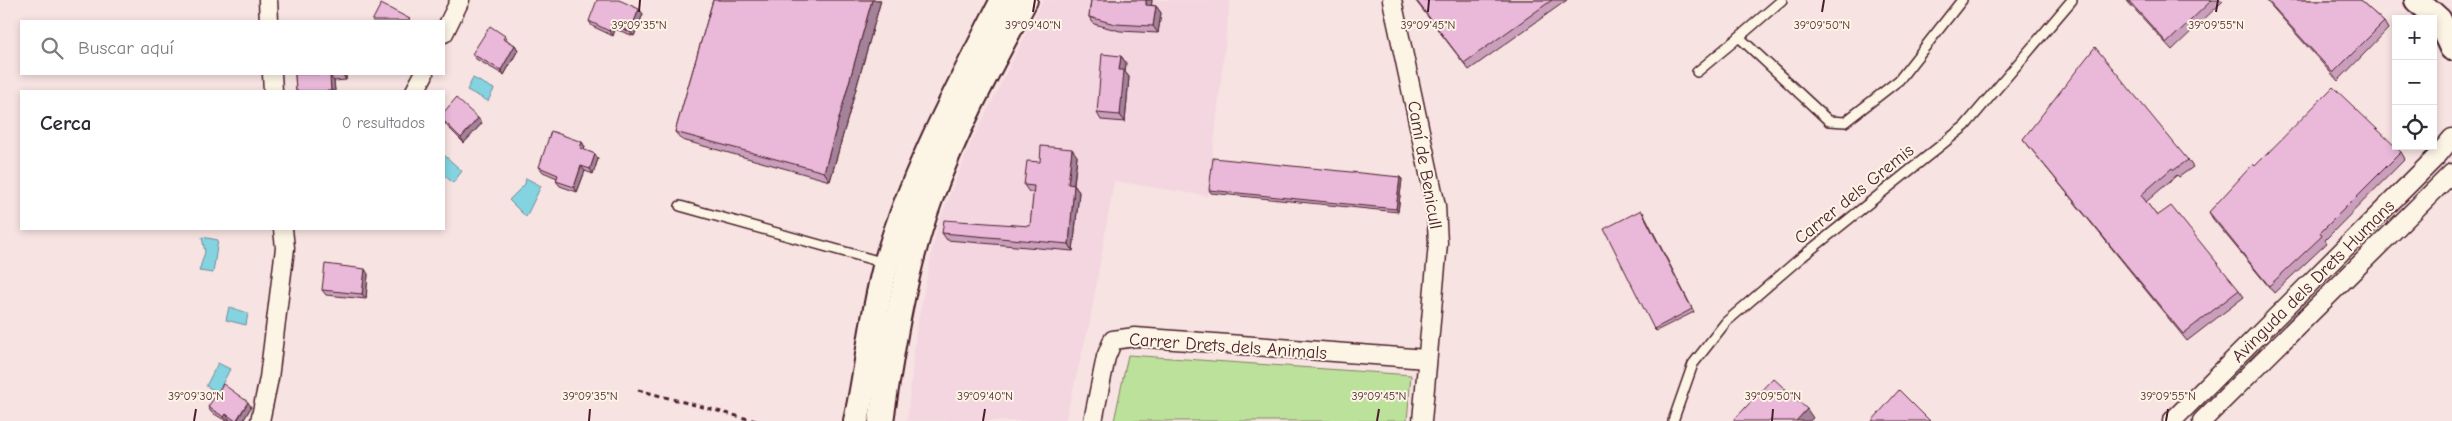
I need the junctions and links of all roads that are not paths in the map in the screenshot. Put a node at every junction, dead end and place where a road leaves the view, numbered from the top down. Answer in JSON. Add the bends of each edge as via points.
{"nodes":[{"id":1,"x":268,"y":0,"type":"edge"},
{"id":2,"x":460,"y":0,"type":"edge"},
{"id":3,"x":1003,"y":0,"type":"edge"},
{"id":4,"x":1025,"y":0,"type":"edge"},
{"id":5,"x":1392,"y":0,"type":"edge"},
{"id":6,"x":1782,"y":0,"type":"edge"},
{"id":7,"x":1962,"y":0,"type":"edge"},
{"id":8,"x":2072,"y":0,"type":"edge"},
{"id":9,"x":2418,"y":0,"type":"edge"},
{"id":10,"x":269,"y":20,"type":"edge"},
{"id":11,"x":445,"y":31,"type":"edge"},
{"id":12,"x":1739,"y":37,"type":"junction"},
{"id":13,"x":2452,"y":48,"type":"edge"},
{"id":14,"x":1697,"y":72,"type":"dead end"},
{"id":15,"x":272,"y":75,"type":"edge"},
{"id":16,"x":423,"y":75,"type":"edge"},
{"id":17,"x":273,"y":90,"type":"edge"},
{"id":18,"x":416,"y":90,"type":"edge"},
{"id":19,"x":2452,"y":138,"type":"edge"},
{"id":20,"x":2452,"y":173,"type":"edge"},
{"id":21,"x":680,"y":206,"type":"dead end"},
{"id":22,"x":283,"y":230,"type":"edge"},
{"id":23,"x":886,"y":263,"type":"junction"},
{"id":24,"x":1426,"y":360,"type":"junction"},
{"id":25,"x":260,"y":421,"type":"edge"},
{"id":26,"x":856,"y":421,"type":"edge"},
{"id":27,"x":881,"y":421,"type":"edge"},
{"id":28,"x":1093,"y":421,"type":"edge"},
{"id":29,"x":1422,"y":421,"type":"edge"},
{"id":30,"x":1673,"y":421,"type":"edge"},
{"id":31,"x":2172,"y":421,"type":"edge"},
{"id":32,"x":2202,"y":421,"type":"edge"}],
"edges":[{"from":1,"to":10,"type":"street"},
{"from":2,"to":11,"type":"street"},
{"from":3,"to":23,"type":"main road","via":[[915,177]]},
{"from":4,"to":27,"type":"main road","via":[[976,96],[930,199],[901,305]]},
{"from":5,"to":24,"type":"street","name":"Camí de Benicull","via":[[1436,206],[1438,243]]},
{"from":6,"to":12,"type":"lane"},
{"from":7,"to":12,"type":"lane","via":[[1900,80],[1845,122],[1829,121]]},
{"from":8,"to":30,"type":"lane","name":"Carrer dels Gremis","via":[[1965,126],[1726,322],[1693,364]]},
{"from":9,"to":13,"type":"main road","via":[[2439,20]]},
{"from":12,"to":14,"type":"lane"},
{"from":15,"to":17,"type":"street"},
{"from":16,"to":18,"type":"street"},
{"from":19,"to":31,"type":"street","name":"Avinguda dels Drets Humans"},
{"from":20,"to":32,"type":"street","name":"Avinguda dels Drets Humans"},
{"from":21,"to":23,"type":"lane"},
{"from":22,"to":25,"type":"street","via":[[285,248]]},
{"from":23,"to":26,"type":"main road"},
{"from":24,"to":28,"type":"street","name":"Carrer Drets dels Animals","via":[[1135,337],[1113,340],[1106,357]]},
{"from":24,"to":29,"type":"street","name":"Camí de Benicull"}]}
